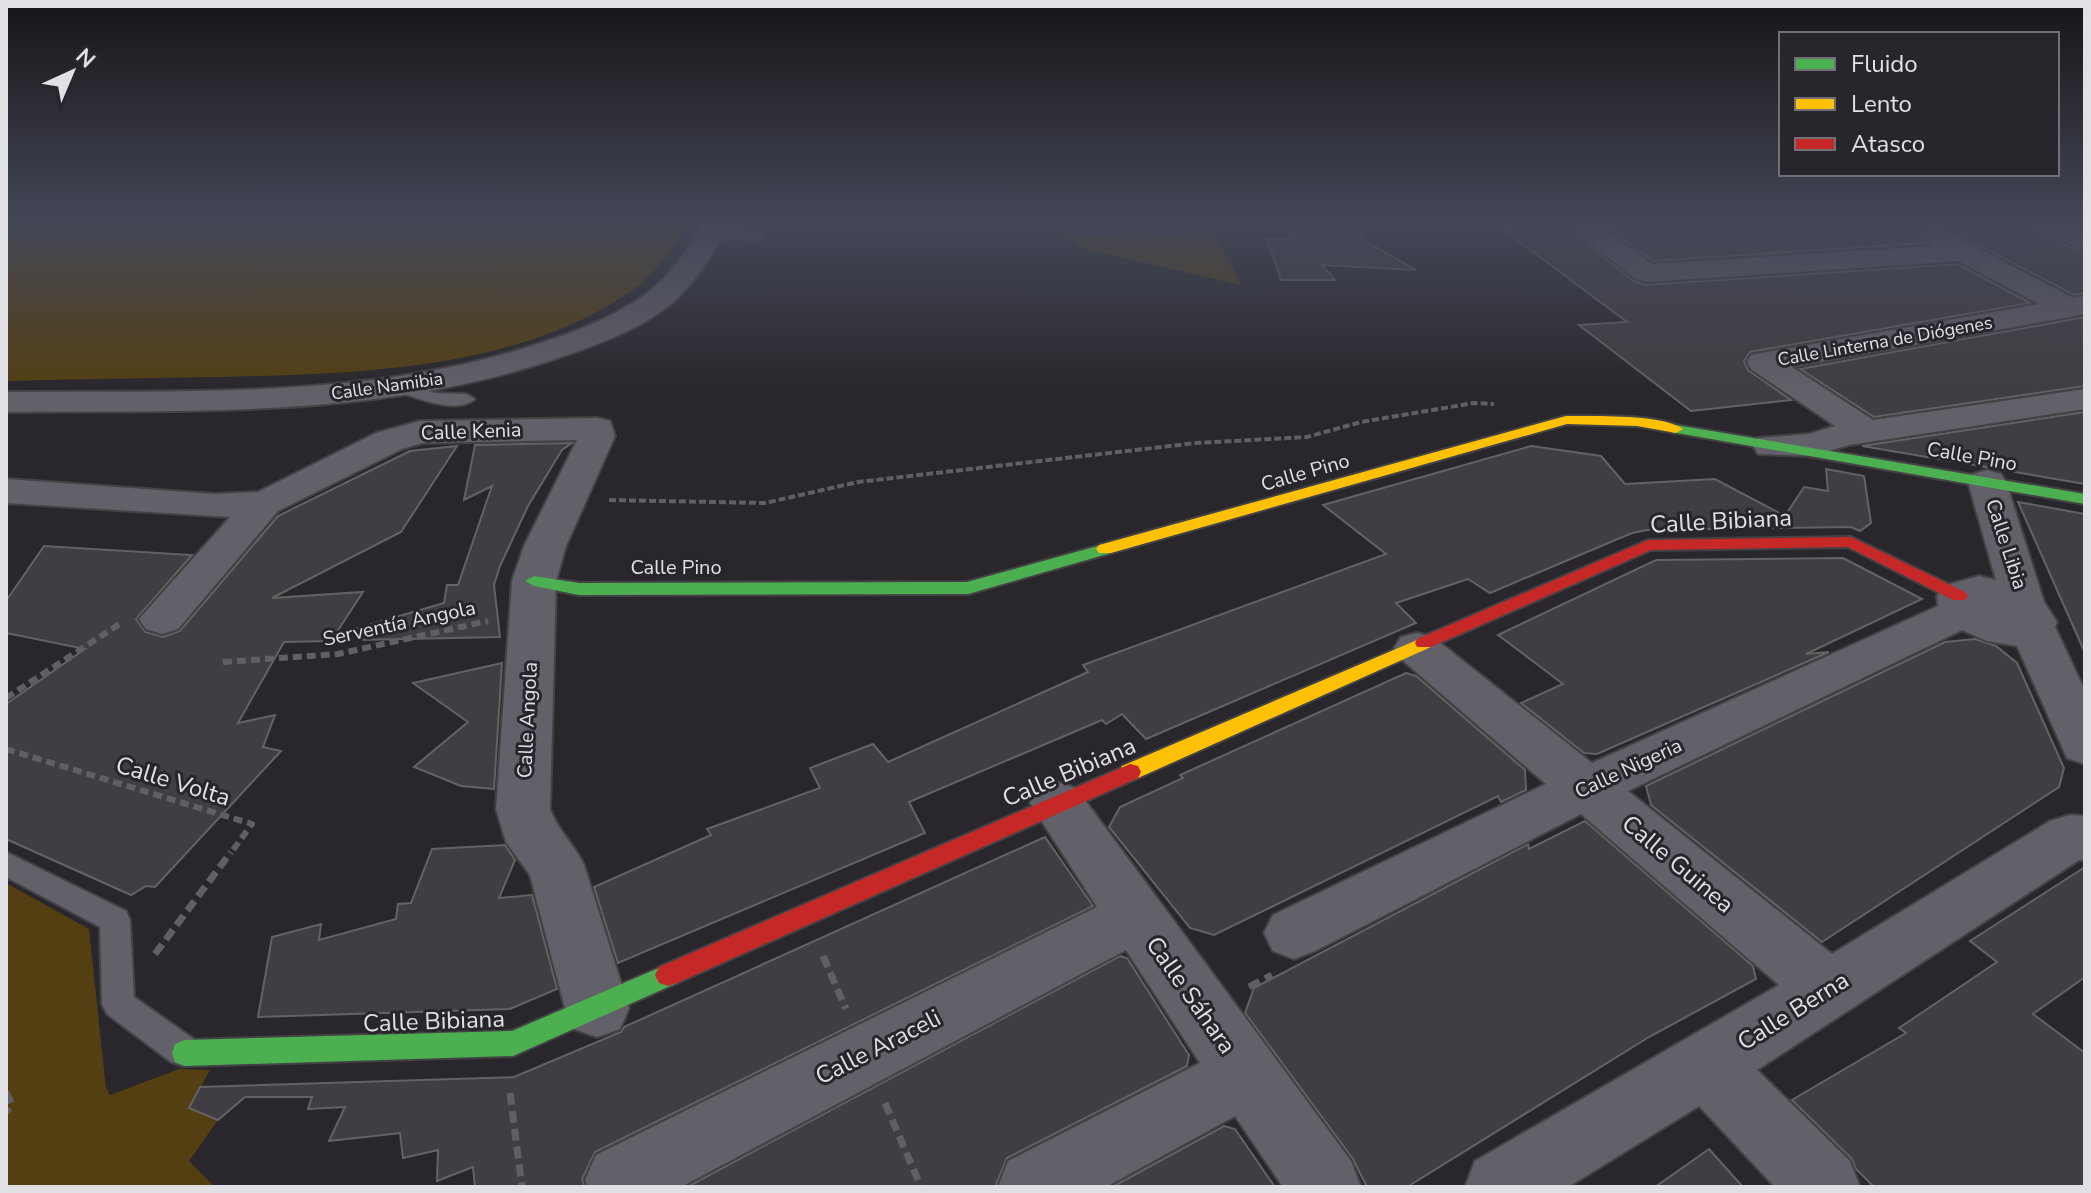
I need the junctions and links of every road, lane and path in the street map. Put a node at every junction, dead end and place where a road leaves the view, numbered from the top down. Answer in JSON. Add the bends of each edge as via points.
{"nodes":[{"id":1,"x":676,"y":281,"type":"edge"},
{"id":2,"x":2023,"y":281,"type":"edge"},
{"id":3,"x":2077,"y":307,"type":"edge"},
{"id":4,"x":402,"y":387,"type":"junction"},
{"id":5,"x":466,"y":399,"type":"dead end"},
{"id":6,"x":2085,"y":399,"type":"edge"},
{"id":7,"x":6,"y":402,"type":"edge"},
{"id":8,"x":1549,"y":425,"type":"junction"},
{"id":9,"x":597,"y":429,"type":"joint"},
{"id":10,"x":1869,"y":433,"type":"junction"},
{"id":11,"x":1771,"y":446,"type":"junction"},
{"id":12,"x":1987,"y":482,"type":"junction"},
{"id":13,"x":6,"y":491,"type":"edge"},
{"id":14,"x":568,"y":497,"type":"junction"},
{"id":15,"x":2085,"y":499,"type":"edge"},
{"id":16,"x":264,"y":503,"type":"junction"},
{"id":17,"x":533,"y":596,"type":"junction"},
{"id":18,"x":1962,"y":604,"type":"junction"},
{"id":19,"x":2024,"y":614,"type":"junction"},
{"id":20,"x":162,"y":619,"type":"joint"},
{"id":21,"x":1417,"y":648,"type":"junction"},
{"id":22,"x":223,"y":662,"type":"dead end"},
{"id":23,"x":6,"y":698,"type":"edge"},
{"id":24,"x":2085,"y":745,"type":"edge"},
{"id":25,"x":6,"y":749,"type":"edge"},
{"id":26,"x":1586,"y":788,"type":"junction"},
{"id":27,"x":1057,"y":803,"type":"junction"},
{"id":28,"x":2085,"y":838,"type":"edge"},
{"id":29,"x":6,"y":864,"type":"edge"},
{"id":30,"x":1136,"y":916,"type":"junction"},
{"id":31,"x":1294,"y":933,"type":"joint"},
{"id":32,"x":1829,"y":989,"type":"junction"},
{"id":33,"x":118,"y":1004,"type":"junction"},
{"id":34,"x":597,"y":1008,"type":"junction"},
{"id":35,"x":1202,"y":1012,"type":"junction"},
{"id":36,"x":503,"y":1044,"type":"junction"},
{"id":37,"x":185,"y":1053,"type":"joint"},
{"id":38,"x":1706,"y":1065,"type":"junction"},
{"id":39,"x":1246,"y":1074,"type":"junction"},
{"id":40,"x":6,"y":1092,"type":"edge"},
{"id":41,"x":6,"y":1112,"type":"edge"},
{"id":42,"x":621,"y":1180,"type":"dead end"},
{"id":43,"x":522,"y":1187,"type":"edge"},
{"id":44,"x":1034,"y":1187,"type":"edge"},
{"id":45,"x":1325,"y":1187,"type":"edge"},
{"id":46,"x":1501,"y":1187,"type":"edge"},
{"id":47,"x":1824,"y":1187,"type":"edge"}],
"edges":[{"from":1,"to":4,"type":"street","name":"Calle Namibia","via":[[654,303],[622,322],[514,363]]},
{"from":2,"to":3,"type":"street"},
{"from":3,"to":10,"type":"street","name":"Calle Linterna de Diógenes","via":[[1763,362]]},
{"from":4,"to":5,"type":"lane","via":[[433,398]]},
{"from":4,"to":7,"type":"street","name":"Calle Namibia","via":[[320,396]]},
{"from":6,"to":10,"type":"street"},
{"from":8,"to":11,"type":"street","name":"Calle Pino","via":[[1600,419],[1637,422]]},
{"from":8,"to":14,"type":"path","via":[[1499,404],[1474,403],[1307,437],[1196,443],[858,482],[765,503]]},
{"from":8,"to":17,"type":"street","name":"Calle Pino","via":[[968,588],[579,589]]},
{"from":9,"to":14,"type":"street","name":"Calle Angola"},
{"from":9,"to":16,"type":"street","name":"Calle Kenia","via":[[402,435]]},
{"from":10,"to":11,"type":"street","via":[[1812,445]]},
{"from":11,"to":12,"type":"street","name":"Calle Pino"},
{"from":12,"to":15,"type":"street","name":"Calle Pino"},
{"from":12,"to":19,"type":"street","name":"Calle Libia","via":[[2024,599]]},
{"from":13,"to":16,"type":"street","name":"Calle Kenia","via":[[214,506]]},
{"from":14,"to":17,"type":"street","name":"Calle Angola","via":[[545,546]]},
{"from":16,"to":20,"type":"street","name":"Calle Kenia"},
{"from":17,"to":22,"type":"path","name":"Serventía Angola","via":[[338,654]]},
{"from":17,"to":34,"type":"street","name":"Calle Angola","via":[[523,809],[534,842],[556,865]]},
{"from":18,"to":19,"type":"street","via":[[1979,590]]},
{"from":18,"to":21,"type":"street","name":"Calle Bibiana","via":[[1851,542],[1648,545]]},
{"from":18,"to":26,"type":"street","name":"Calle Nigeria"},
{"from":19,"to":24,"type":"street","name":"Calle Libia"},
{"from":20,"to":23,"type":"path","via":[[116,623]]},
{"from":21,"to":26,"type":"street","name":"Calle Guinea"},
{"from":21,"to":27,"type":"street","name":"Calle Bibiana"},
{"from":25,"to":33,"type":"path","name":"Calle Volta","via":[[252,824]]},
{"from":26,"to":31,"type":"street","name":"Calle Nigeria"},
{"from":26,"to":32,"type":"street","name":"Calle Guinea"},
{"from":27,"to":30,"type":"street","name":"Calle Sáhara"},
{"from":27,"to":34,"type":"street","name":"Calle Bibiana"},
{"from":28,"to":32,"type":"street","name":"Calle Berna","via":[[2070,837]]},
{"from":29,"to":33,"type":"lane","via":[[115,920]]},
{"from":30,"to":35,"type":"street","name":"Calle Sáhara"},
{"from":30,"to":42,"type":"street","name":"Calle Araceli"},
{"from":31,"to":35,"type":"path","via":[[1305,958]]},
{"from":32,"to":38,"type":"street","name":"Calle Berna"},
{"from":33,"to":37,"type":"lane"},
{"from":34,"to":36,"type":"street","name":"Calle Bibiana"},
{"from":35,"to":39,"type":"street","name":"Calle Sáhara"},
{"from":36,"to":37,"type":"street","name":"Calle Bibiana"},
{"from":36,"to":43,"type":"path"},
{"from":38,"to":46,"type":"street","name":"Calle Berna"},
{"from":38,"to":47,"type":"street"},
{"from":39,"to":44,"type":"street"},
{"from":39,"to":45,"type":"street","name":"Calle Sáhara"},
{"from":40,"to":41,"type":"path","via":[[12,1105]]}]}
